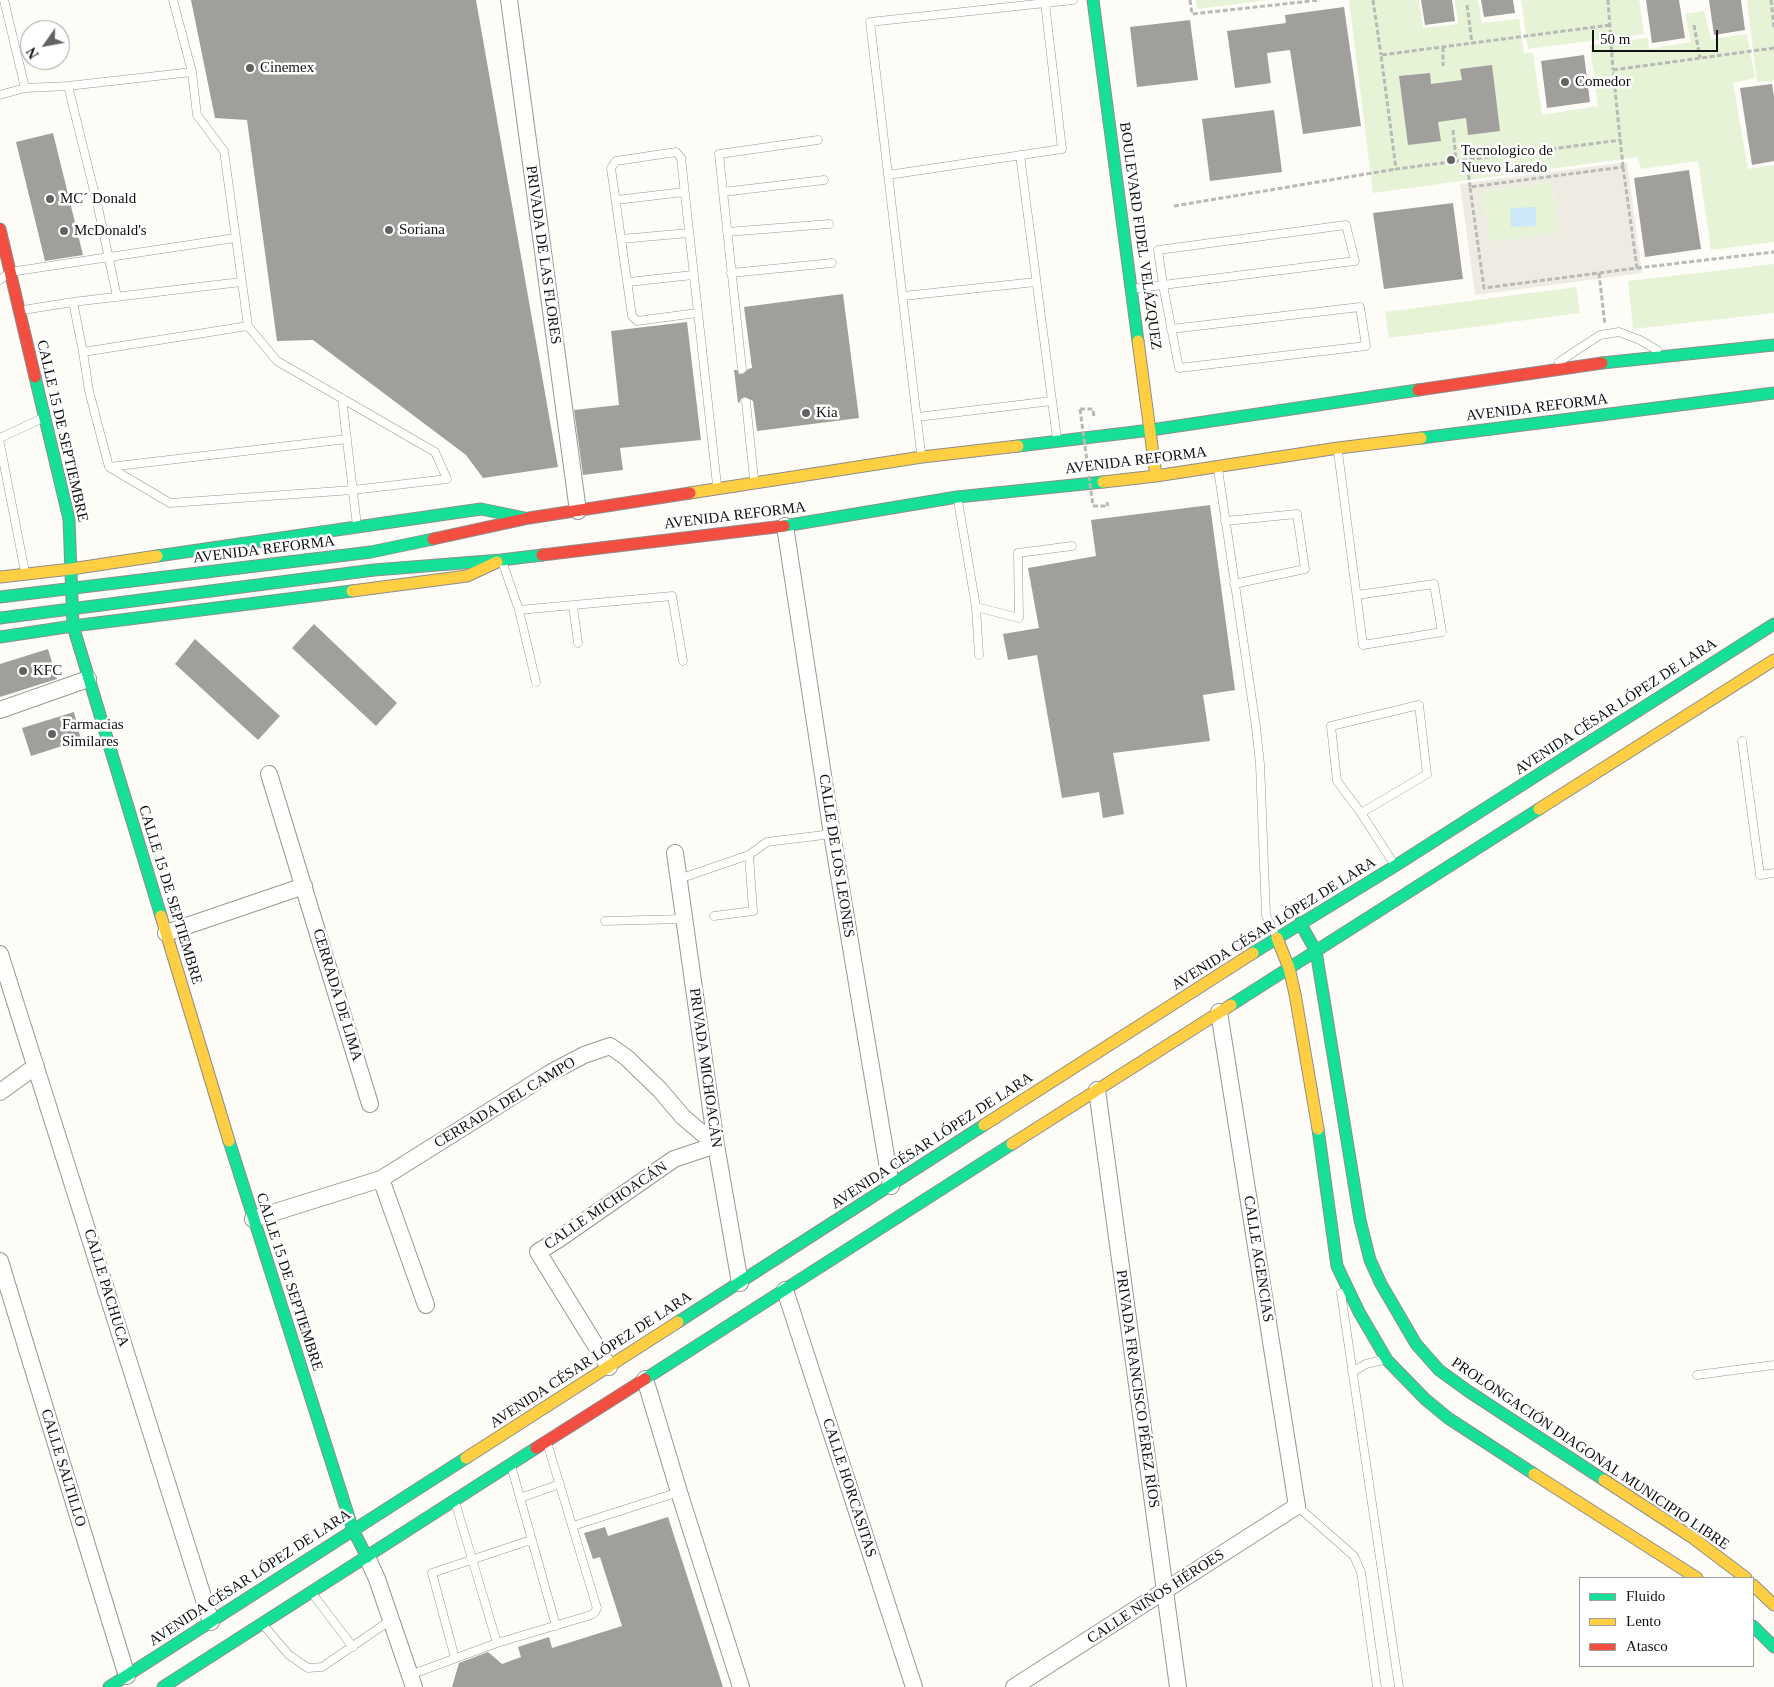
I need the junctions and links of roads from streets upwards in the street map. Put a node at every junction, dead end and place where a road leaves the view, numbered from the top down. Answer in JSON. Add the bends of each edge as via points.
{"nodes":[{"id":1,"x":509,"y":0,"type":"edge"},
{"id":2,"x":1093,"y":0,"type":"edge"},
{"id":3,"x":0,"y":229,"type":"edge"},
{"id":4,"x":1774,"y":345,"type":"edge"},
{"id":5,"x":1774,"y":393,"type":"edge"},
{"id":6,"x":1151,"y":430,"type":"junction"},
{"id":7,"x":1156,"y":476,"type":"junction"},
{"id":8,"x":578,"y":511,"type":"junction"},
{"id":9,"x":529,"y":518,"type":"junction"},
{"id":10,"x":784,"y":526,"type":"junction"},
{"id":11,"x":502,"y":560,"type":"junction"},
{"id":12,"x":71,"y":569,"type":"junction"},
{"id":13,"x":0,"y":577,"type":"edge"},
{"id":14,"x":72,"y":589,"type":"junction"},
{"id":15,"x":0,"y":597,"type":"edge"},
{"id":16,"x":72,"y":609,"type":"junction"},
{"id":17,"x":0,"y":618,"type":"edge"},
{"id":18,"x":1774,"y":624,"type":"edge"},
{"id":19,"x":73,"y":626,"type":"junction"},
{"id":20,"x":0,"y":637,"type":"edge"},
{"id":21,"x":1774,"y":660,"type":"edge"},
{"id":22,"x":88,"y":679,"type":"junction"},
{"id":23,"x":0,"y":710,"type":"edge"},
{"id":24,"x":269,"y":774,"type":"dead end"},
{"id":25,"x":675,"y":854,"type":"dead end"},
{"id":26,"x":304,"y":886,"type":"junction"},
{"id":27,"x":1300,"y":923,"type":"junction"},
{"id":28,"x":166,"y":933,"type":"junction"},
{"id":29,"x":1277,"y":938,"type":"junction"},
{"id":30,"x":1316,"y":951,"type":"junction"},
{"id":31,"x":0,"y":954,"type":"edge"},
{"id":32,"x":1289,"y":968,"type":"junction"},
{"id":33,"x":1219,"y":1012,"type":"junction"},
{"id":34,"x":36,"y":1066,"type":"junction"},
{"id":35,"x":1097,"y":1090,"type":"junction"},
{"id":36,"x":0,"y":1092,"type":"edge"},
{"id":37,"x":370,"y":1104,"type":"dead end"},
{"id":38,"x":1330,"y":1121,"type":"junction"},
{"id":39,"x":716,"y":1145,"type":"junction"},
{"id":40,"x":381,"y":1179,"type":"junction"},
{"id":41,"x":891,"y":1186,"type":"junction"},
{"id":42,"x":253,"y":1219,"type":"junction"},
{"id":43,"x":0,"y":1261,"type":"edge"},
{"id":44,"x":740,"y":1283,"type":"junction"},
{"id":45,"x":784,"y":1290,"type":"junction"},
{"id":46,"x":426,"y":1305,"type":"dead end"},
{"id":47,"x":609,"y":1367,"type":"junction"},
{"id":48,"x":645,"y":1379,"type":"junction"},
{"id":49,"x":1297,"y":1506,"type":"joint"},
{"id":50,"x":353,"y":1530,"type":"junction"},
{"id":51,"x":367,"y":1557,"type":"junction"},
{"id":52,"x":1695,"y":1577,"type":"edge"},
{"id":53,"x":1745,"y":1577,"type":"edge"},
{"id":54,"x":1754,"y":1586,"type":"edge"},
{"id":55,"x":1164,"y":1592,"type":"junction"},
{"id":56,"x":1774,"y":1605,"type":"edge"},
{"id":57,"x":211,"y":1622,"type":"junction"},
{"id":58,"x":1754,"y":1627,"type":"edge"},
{"id":59,"x":1774,"y":1630,"type":"edge"},
{"id":60,"x":1765,"y":1638,"type":"junction"},
{"id":61,"x":1774,"y":1647,"type":"edge"},
{"id":62,"x":126,"y":1676,"type":"junction"},
{"id":63,"x":412,"y":1681,"type":"edge"},
{"id":64,"x":109,"y":1687,"type":"edge"},
{"id":65,"x":163,"y":1687,"type":"edge"},
{"id":66,"x":741,"y":1687,"type":"edge"},
{"id":67,"x":914,"y":1687,"type":"edge"},
{"id":68,"x":1014,"y":1687,"type":"edge"},
{"id":69,"x":1178,"y":1687,"type":"edge"}],
"edges":[{"from":1,"to":8,"type":"street","name":"PRIVADA DE LAS FLORES"},
{"from":2,"to":6,"type":"main road","name":"BOULEVARD FIDEL VELÁZQUEZ"},
{"from":3,"to":12,"type":"main road","name":"CALLE 15 DE SEPTIEMBRE","via":[[69,518]]},
{"from":4,"to":6,"type":"main road","name":"AVENIDA REFORMA","via":[[1546,371]]},
{"from":5,"to":7,"type":"main road","name":"AVENIDA REFORMA","via":[[1338,448]]},
{"from":6,"to":7,"type":"main road","name":"BOULEVARD FIDEL VELÁZQUEZ"},
{"from":6,"to":8,"type":"main road","name":"AVENIDA REFORMA","via":[[922,457]]},
{"from":7,"to":10,"type":"main road","name":"AVENIDA REFORMA","via":[[957,497]]},
{"from":8,"to":9,"type":"main road","name":"AVENIDA REFORMA"},
{"from":9,"to":12,"type":"main road","name":"AVENIDA REFORMA","via":[[481,509]]},
{"from":9,"to":14,"type":"main road","name":"AVENIDA REFORMA","via":[[371,552]]},
{"from":10,"to":11,"type":"main road","name":"AVENIDA REFORMA"},
{"from":10,"to":41,"type":"street","name":"CALLE DE LOS LEONES"},
{"from":11,"to":16,"type":"main road","name":"AVENIDA REFORMA","via":[[374,570]]},
{"from":11,"to":19,"type":"main road","name":"AVENIDA REFORMA","via":[[467,576]]},
{"from":12,"to":13,"type":"main road","name":"AVENIDA REFORMA"},
{"from":12,"to":14,"type":"main road","name":"CALLE 15 DE SEPTIEMBRE"},
{"from":14,"to":15,"type":"main road","name":"AVENIDA REFORMA"},
{"from":14,"to":16,"type":"main road","name":"CALLE 15 DE SEPTIEMBRE"},
{"from":16,"to":17,"type":"main road","name":"AVENIDA REFORMA"},
{"from":16,"to":19,"type":"main road","name":"CALLE 15 DE SEPTIEMBRE"},
{"from":18,"to":27,"type":"main road","name":"AVENIDA CÉSAR LÓPEZ DE LARA"},
{"from":19,"to":20,"type":"main road","name":"AVENIDA REFORMA"},
{"from":19,"to":22,"type":"main road","name":"CALLE 15 DE SEPTIEMBRE"},
{"from":21,"to":30,"type":"main road"},
{"from":22,"to":23,"type":"street"},
{"from":22,"to":28,"type":"main road","name":"CALLE 15 DE SEPTIEMBRE"},
{"from":24,"to":26,"type":"street","name":"CERRADA DE LIMA"},
{"from":25,"to":39,"type":"street","name":"PRIVADA MICHOACÁN"},
{"from":26,"to":28,"type":"street"},
{"from":26,"to":37,"type":"street","name":"CERRADA DE LIMA"},
{"from":27,"to":29,"type":"main road","name":"AVENIDA CÉSAR LÓPEZ DE LARA"},
{"from":27,"to":30,"type":"main road","name":"PROLONGACIÓN DIAGONAL MUNICIPIO LIBRE"},
{"from":28,"to":42,"type":"main road","name":"CALLE 15 DE SEPTIEMBRE"},
{"from":29,"to":32,"type":"main road","name":"PROLONGACIÓN DIAGONAL MUNICIPIO LIBRE"},
{"from":29,"to":41,"type":"main road","name":"AVENIDA CÉSAR LÓPEZ DE LARA"},
{"from":30,"to":32,"type":"main road"},
{"from":30,"to":38,"type":"main road","name":"PROLONGACIÓN DIAGONAL MUNICIPIO LIBRE"},
{"from":31,"to":34,"type":"street","name":"CALLE PACHUCA"},
{"from":32,"to":33,"type":"main road"},
{"from":32,"to":38,"type":"main road","name":"PROLONGACIÓN DIAGONAL MUNICIPIO LIBRE"},
{"from":33,"to":35,"type":"main road"},
{"from":33,"to":49,"type":"street","name":"CALLE AGENCIAS"},
{"from":34,"to":36,"type":"street"},
{"from":34,"to":57,"type":"street","name":"CALLE PACHUCA"},
{"from":35,"to":45,"type":"main road"},
{"from":35,"to":55,"type":"street","name":"PRIVADA FRANCISCO PÉREZ RÍOS"},
{"from":38,"to":52,"type":"main road","name":"PROLONGACIÓN DIAGONAL MUNICIPIO LIBRE","via":[[1337,1266],[1387,1360],[1448,1418]]},
{"from":38,"to":53,"type":"main road","name":"PROLONGACIÓN DIAGONAL MUNICIPIO LIBRE","via":[[1370,1260],[1416,1344],[1439,1370],[1693,1538]]},
{"from":39,"to":40,"type":"street","name":"CERRADA DEL CAMPO","via":[[683,1117],[627,1058],[610,1046],[550,1073]]},
{"from":39,"to":44,"type":"street","name":"PRIVADA MICHOACÁN"},
{"from":39,"to":47,"type":"street","name":"CALLE MICHOACÁN","via":[[674,1159],[538,1252]]},
{"from":40,"to":42,"type":"street","name":"CERRADA DEL CAMPO"},
{"from":40,"to":46,"type":"street"},
{"from":41,"to":44,"type":"main road","name":"AVENIDA CÉSAR LÓPEZ DE LARA"},
{"from":42,"to":50,"type":"main road","name":"CALLE 15 DE SEPTIEMBRE"},
{"from":43,"to":62,"type":"street","name":"CALLE SALTILLO"},
{"from":44,"to":47,"type":"main road","name":"AVENIDA CÉSAR LÓPEZ DE LARA"},
{"from":45,"to":48,"type":"main road"},
{"from":45,"to":67,"type":"street","name":"CALLE HORCASITAS"},
{"from":47,"to":50,"type":"main road","name":"AVENIDA CÉSAR LÓPEZ DE LARA"},
{"from":48,"to":51,"type":"main road"},
{"from":48,"to":66,"type":"street"},
{"from":49,"to":55,"type":"street","name":"CALLE NIÑOS HÉROES"},
{"from":50,"to":51,"type":"main road","name":"CALLE 15 DE SEPTIEMBRE"},
{"from":50,"to":57,"type":"main road","name":"AVENIDA CÉSAR LÓPEZ DE LARA"},
{"from":51,"to":63,"type":"street"},
{"from":51,"to":65,"type":"main road"},
{"from":54,"to":56,"type":"main road"},
{"from":55,"to":68,"type":"street","name":"CALLE NIÑOS HÉROES"},
{"from":55,"to":69,"type":"street","name":"PRIVADA FRANCISCO PÉREZ RÍOS"},
{"from":57,"to":62,"type":"main road","name":"AVENIDA CÉSAR LÓPEZ DE LARA"},
{"from":58,"to":60,"type":"main road"},
{"from":59,"to":60,"type":"main road"},
{"from":60,"to":61,"type":"main road"},
{"from":62,"to":64,"type":"main road","name":"AVENIDA CÉSAR LÓPEZ DE LARA"}]}
